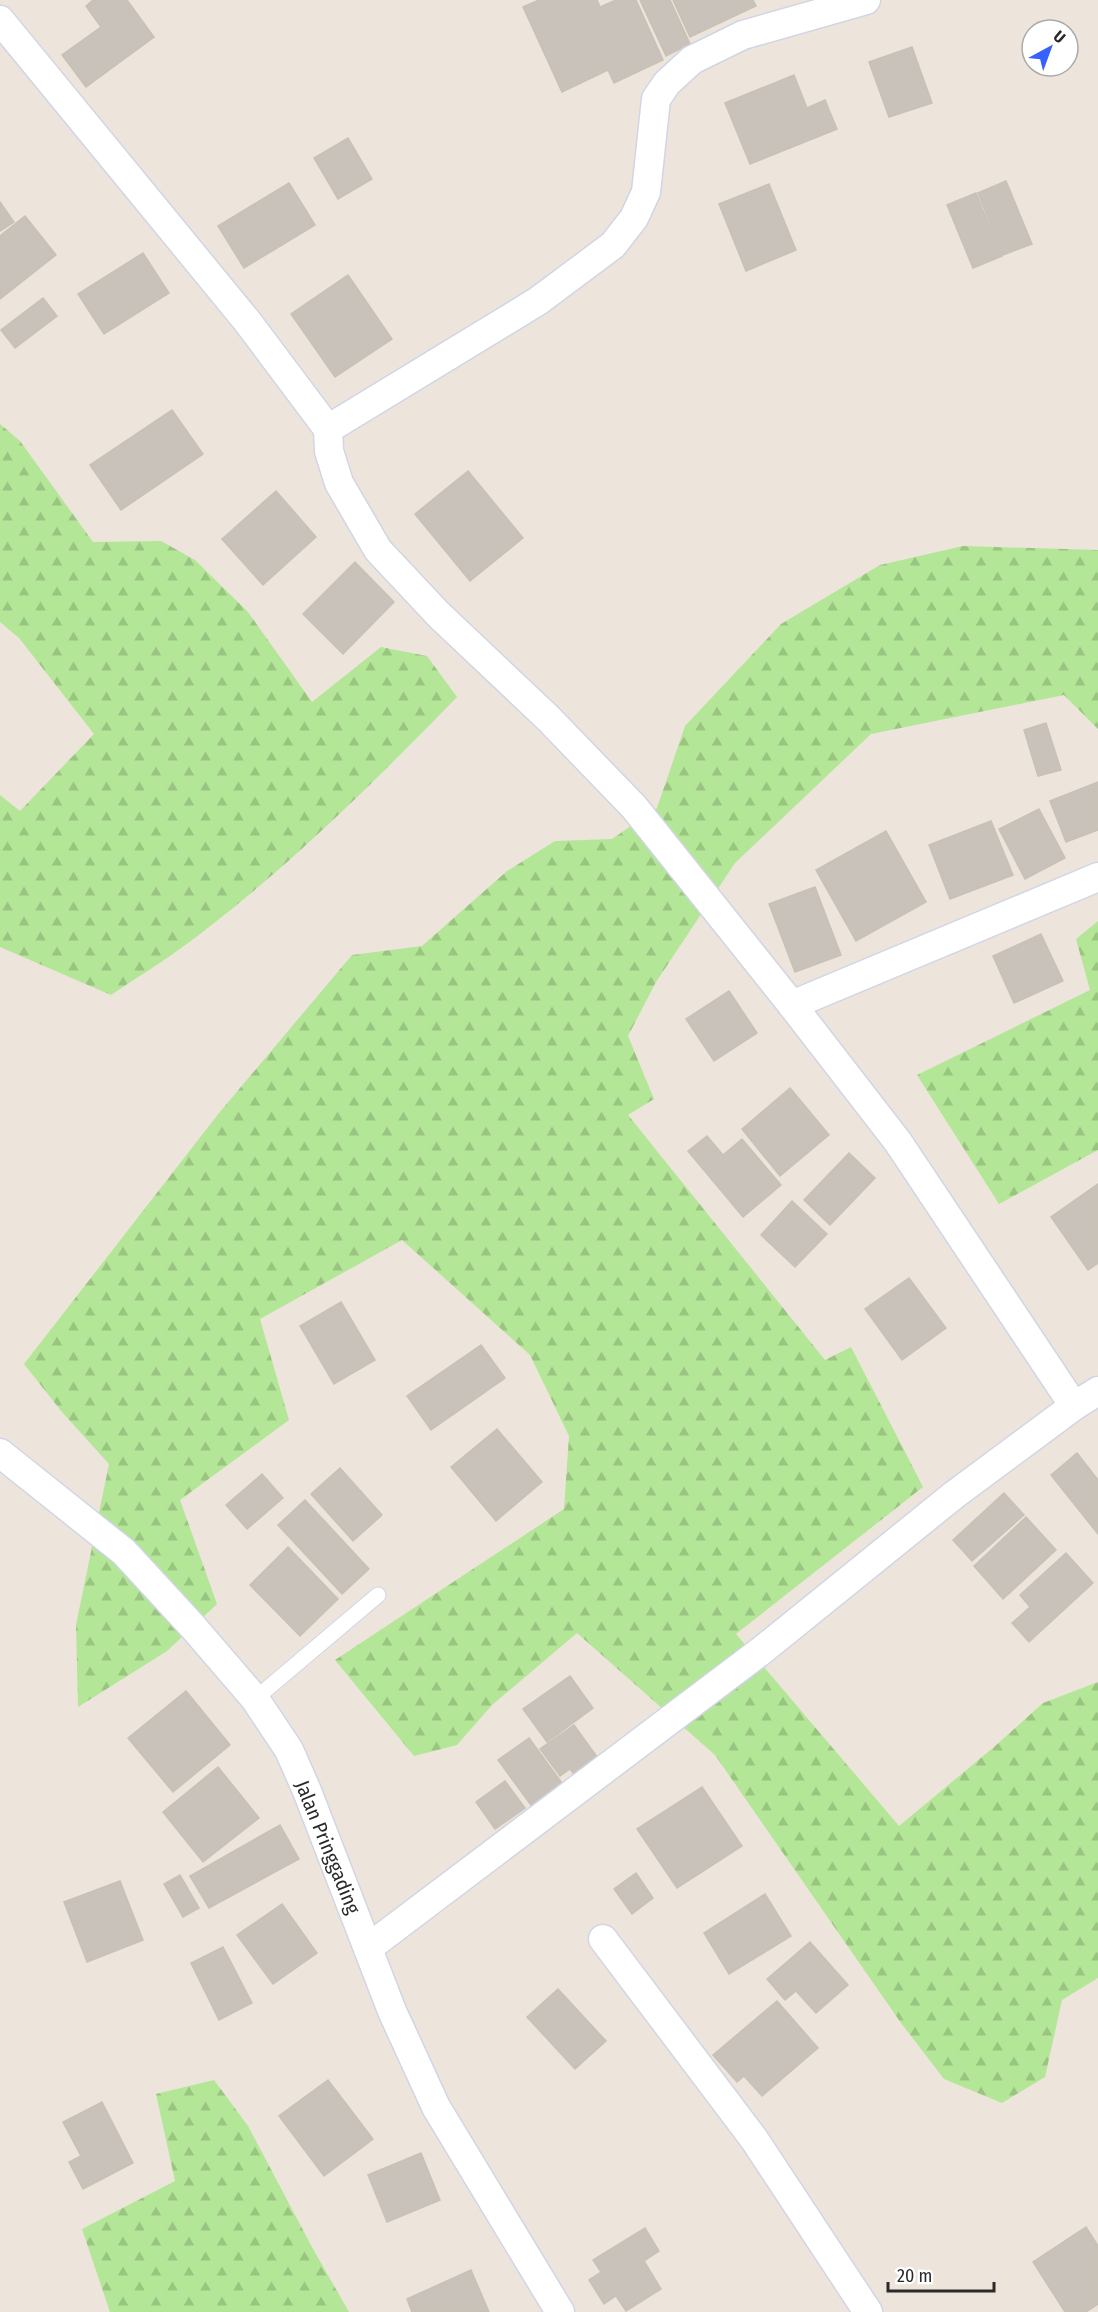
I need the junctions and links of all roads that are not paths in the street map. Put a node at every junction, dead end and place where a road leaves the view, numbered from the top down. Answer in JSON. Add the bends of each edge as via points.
{"nodes":[{"id":1,"x":866,"y":0,"type":"edge"},
{"id":2,"x":0,"y":20,"type":"edge"},
{"id":3,"x":328,"y":429,"type":"junction"},
{"id":4,"x":1098,"y":877,"type":"edge"},
{"id":5,"x":792,"y":1005,"type":"junction"},
{"id":6,"x":1098,"y":1391,"type":"edge"},
{"id":7,"x":1074,"y":1406,"type":"junction"},
{"id":8,"x":0,"y":1453,"type":"edge"},
{"id":9,"x":378,"y":1595,"type":"dead end"},
{"id":10,"x":255,"y":1699,"type":"junction"},
{"id":11,"x":603,"y":1939,"type":"dead end"},
{"id":12,"x":368,"y":1948,"type":"junction"},
{"id":13,"x":560,"y":2312,"type":"edge"},
{"id":14,"x":868,"y":2312,"type":"edge"}],
"edges":[{"from":1,"to":3,"type":"street","via":[[743,35],[692,60],[666,83],[656,99],[646,192],[634,218],[613,245],[538,302]]},
{"from":2,"to":3,"type":"street","via":[[247,321]]},
{"from":3,"to":5,"type":"street","via":[[329,451],[339,483],[378,550],[634,807]]},
{"from":4,"to":5,"type":"street"},
{"from":5,"to":7,"type":"street","via":[[898,1142]]},
{"from":6,"to":7,"type":"street"},
{"from":7,"to":12,"type":"street","via":[[954,1495],[761,1652]]},
{"from":8,"to":10,"type":"street","name":"Jalan Pringgading","via":[[124,1552]]},
{"from":9,"to":10,"type":"lane"},
{"from":10,"to":12,"type":"street","name":"Jalan Pringgading","via":[[289,1750]]},
{"from":11,"to":14,"type":"street","via":[[754,2139]]},
{"from":12,"to":13,"type":"street","name":"Jalan Pringgading","via":[[436,2107]]}]}
